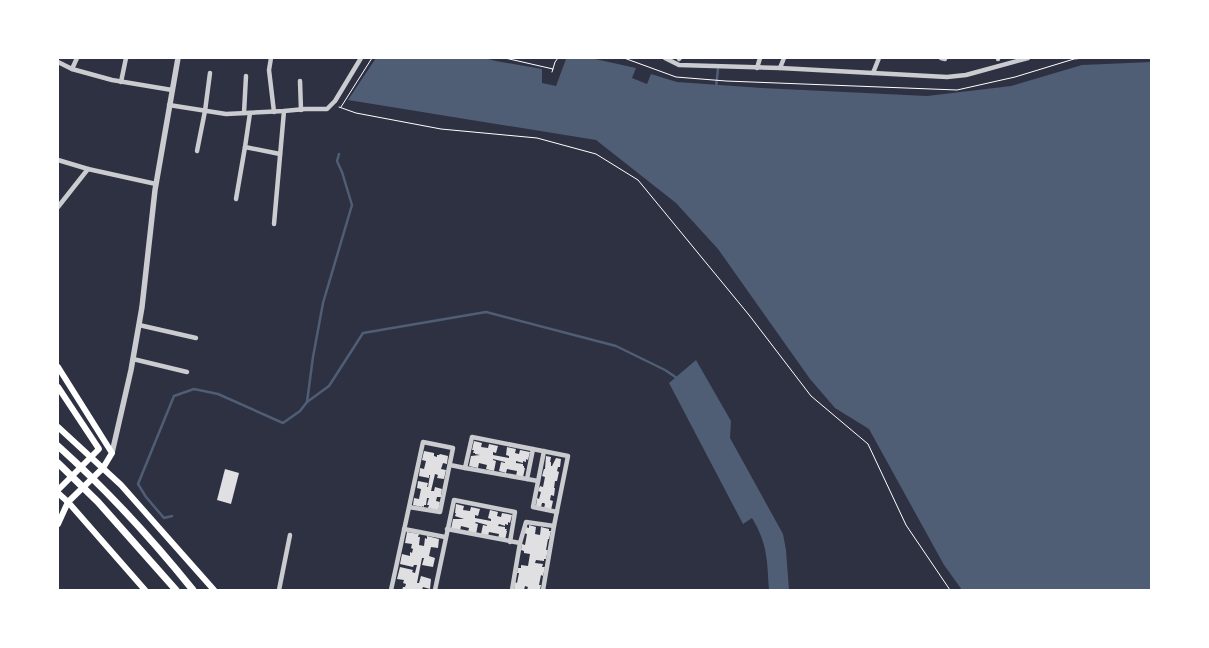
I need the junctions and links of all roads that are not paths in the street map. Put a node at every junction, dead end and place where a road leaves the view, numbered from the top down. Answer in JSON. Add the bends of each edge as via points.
{"nodes":[{"id":1,"x":77,"y":58,"type":"edge"},
{"id":2,"x":126,"y":58,"type":"edge"},
{"id":3,"x":178,"y":58,"type":"edge"},
{"id":4,"x":271,"y":58,"type":"edge"},
{"id":5,"x":361,"y":58,"type":"edge"},
{"id":6,"x":665,"y":58,"type":"edge"},
{"id":7,"x":760,"y":58,"type":"edge"},
{"id":8,"x":784,"y":58,"type":"edge"},
{"id":9,"x":879,"y":58,"type":"edge"},
{"id":10,"x":1028,"y":58,"type":"edge"},
{"id":11,"x":58,"y":62,"type":"edge"},
{"id":12,"x":72,"y":68,"type":"junction"},
{"id":13,"x":757,"y":68,"type":"junction"},
{"id":14,"x":780,"y":68,"type":"junction"},
{"id":15,"x":873,"y":72,"type":"junction"},
{"id":16,"x":210,"y":73,"type":"dead end"},
{"id":17,"x":246,"y":76,"type":"dead end"},
{"id":18,"x":300,"y":81,"type":"dead end"},
{"id":19,"x":121,"y":82,"type":"junction"},
{"id":20,"x":172,"y":90,"type":"junction"},
{"id":21,"x":169,"y":105,"type":"junction"},
{"id":22,"x":301,"y":110,"type":"junction"},
{"id":23,"x":205,"y":111,"type":"junction"},
{"id":24,"x":284,"y":111,"type":"junction"},
{"id":25,"x":274,"y":112,"type":"junction"},
{"id":26,"x":244,"y":113,"type":"junction"},
{"id":27,"x":250,"y":113,"type":"junction"},
{"id":28,"x":245,"y":148,"type":"junction"},
{"id":29,"x":197,"y":152,"type":"dead end"},
{"id":30,"x":280,"y":154,"type":"junction"},
{"id":31,"x":58,"y":160,"type":"edge"},
{"id":32,"x":88,"y":169,"type":"junction"},
{"id":33,"x":156,"y":184,"type":"junction"},
{"id":34,"x":236,"y":199,"type":"dead end"},
{"id":35,"x":58,"y":207,"type":"edge"},
{"id":36,"x":274,"y":224,"type":"dead end"},
{"id":37,"x":139,"y":325,"type":"junction"},
{"id":38,"x":196,"y":338,"type":"dead end"},
{"id":39,"x":133,"y":359,"type":"junction"},
{"id":40,"x":58,"y":367,"type":"edge"},
{"id":41,"x":187,"y":372,"type":"dead end"},
{"id":42,"x":58,"y":387,"type":"edge"},
{"id":43,"x":58,"y":427,"type":"edge"},
{"id":44,"x":113,"y":445,"type":"junction"},
{"id":45,"x":58,"y":446,"type":"edge"},
{"id":46,"x":102,"y":447,"type":"junction"},
{"id":47,"x":533,"y":449,"type":"junction"},
{"id":48,"x":544,"y":451,"type":"junction"},
{"id":49,"x":112,"y":453,"type":"junction"},
{"id":50,"x":91,"y":457,"type":"junction"},
{"id":51,"x":107,"y":461,"type":"junction"},
{"id":52,"x":58,"y":463,"type":"edge"},
{"id":53,"x":450,"y":465,"type":"junction"},
{"id":54,"x":103,"y":468,"type":"junction"},
{"id":55,"x":465,"y":468,"type":"junction"},
{"id":56,"x":527,"y":479,"type":"junction"},
{"id":57,"x":538,"y":481,"type":"junction"},
{"id":58,"x":58,"y":492,"type":"edge"},
{"id":59,"x":68,"y":502,"type":"junction"},
{"id":60,"x":409,"y":507,"type":"junction"},
{"id":61,"x":556,"y":512,"type":"junction"},
{"id":62,"x":58,"y":524,"type":"edge"},
{"id":63,"x":554,"y":526,"type":"junction"},
{"id":64,"x":404,"y":529,"type":"junction"},
{"id":65,"x":447,"y":529,"type":"junction"},
{"id":66,"x":290,"y":535,"type":"dead end"},
{"id":67,"x":445,"y":537,"type":"junction"},
{"id":68,"x":510,"y":542,"type":"junction"},
{"id":69,"x":520,"y":543,"type":"junction"},
{"id":70,"x":145,"y":590,"type":"edge"},
{"id":71,"x":176,"y":590,"type":"edge"},
{"id":72,"x":193,"y":590,"type":"edge"},
{"id":73,"x":214,"y":590,"type":"edge"},
{"id":74,"x":279,"y":590,"type":"edge"},
{"id":75,"x":391,"y":590,"type":"edge"},
{"id":76,"x":435,"y":590,"type":"edge"},
{"id":77,"x":512,"y":590,"type":"edge"},
{"id":78,"x":543,"y":590,"type":"edge"}],
"edges":[{"from":1,"to":12,"type":"street"},
{"from":2,"to":19,"type":"street"},
{"from":3,"to":20,"type":"street"},
{"from":4,"to":25,"type":"street","via":[[269,70]]},
{"from":5,"to":22,"type":"street","via":[[327,109]]},
{"from":6,"to":13,"type":"street","via":[[679,65]]},
{"from":7,"to":13,"type":"street"},
{"from":8,"to":14,"type":"street"},
{"from":9,"to":15,"type":"street"},
{"from":10,"to":15,"type":"street","via":[[947,77]]},
{"from":11,"to":12,"type":"street"},
{"from":12,"to":19,"type":"street"},
{"from":13,"to":14,"type":"street"},
{"from":14,"to":15,"type":"street"},
{"from":16,"to":23,"type":"street"},
{"from":17,"to":26,"type":"street"},
{"from":18,"to":22,"type":"street"},
{"from":19,"to":20,"type":"street"},
{"from":20,"to":21,"type":"street"},
{"from":21,"to":23,"type":"street"},
{"from":21,"to":33,"type":"street"},
{"from":22,"to":24,"type":"street"},
{"from":23,"to":26,"type":"street"},
{"from":23,"to":29,"type":"street"},
{"from":24,"to":25,"type":"street"},
{"from":24,"to":30,"type":"street"},
{"from":25,"to":27,"type":"street"},
{"from":26,"to":27,"type":"street"},
{"from":27,"to":28,"type":"street"},
{"from":28,"to":30,"type":"street"},
{"from":28,"to":34,"type":"street"},
{"from":30,"to":36,"type":"street"},
{"from":31,"to":32,"type":"street"},
{"from":32,"to":33,"type":"street"},
{"from":32,"to":35,"type":"street"},
{"from":33,"to":37,"type":"street"},
{"from":37,"to":38,"type":"street"},
{"from":37,"to":39,"type":"street"},
{"from":39,"to":41,"type":"street"},
{"from":39,"to":44,"type":"street"},
{"from":40,"to":46,"type":"main road","via":[[98,429]]},
{"from":42,"to":46,"type":"main road"},
{"from":43,"to":50,"type":"main road"},
{"from":44,"to":46,"type":"street"},
{"from":44,"to":49,"type":"street"},
{"from":45,"to":72,"type":"highway","via":[[161,551]]},
{"from":46,"to":49,"type":"main road"},
{"from":46,"to":50,"type":"main road"},
{"from":46,"to":51,"type":"main road"},
{"from":47,"to":48,"type":"street"},
{"from":47,"to":55,"type":"street","via":[[472,437]]},
{"from":47,"to":56,"type":"street"},
{"from":48,"to":57,"type":"street"},
{"from":48,"to":61,"type":"street","via":[[568,457]]},
{"from":49,"to":51,"type":"main road"},
{"from":50,"to":54,"type":"main road"},
{"from":50,"to":58,"type":"main road"},
{"from":51,"to":54,"type":"main road"},
{"from":52,"to":71,"type":"highway","via":[[98,502]]},
{"from":53,"to":55,"type":"street"},
{"from":53,"to":60,"type":"street","via":[[440,512]]},
{"from":53,"to":60,"type":"street","via":[[453,448],[422,442]]},
{"from":54,"to":59,"type":"main road"},
{"from":54,"to":73,"type":"main road"},
{"from":55,"to":56,"type":"street"},
{"from":56,"to":57,"type":"street"},
{"from":57,"to":61,"type":"street","via":[[533,508]]},
{"from":58,"to":59,"type":"main road"},
{"from":59,"to":62,"type":"main road"},
{"from":59,"to":70,"type":"main road"},
{"from":60,"to":64,"type":"street"},
{"from":61,"to":63,"type":"street"},
{"from":63,"to":69,"type":"street","via":[[526,522]]},
{"from":63,"to":78,"type":"street"},
{"from":64,"to":67,"type":"street"},
{"from":64,"to":75,"type":"street"},
{"from":65,"to":67,"type":"street"},
{"from":65,"to":68,"type":"street"},
{"from":65,"to":68,"type":"street","via":[[454,500],[515,512]]},
{"from":66,"to":74,"type":"street"},
{"from":67,"to":76,"type":"street"},
{"from":68,"to":69,"type":"street"},
{"from":69,"to":77,"type":"street"}]}
